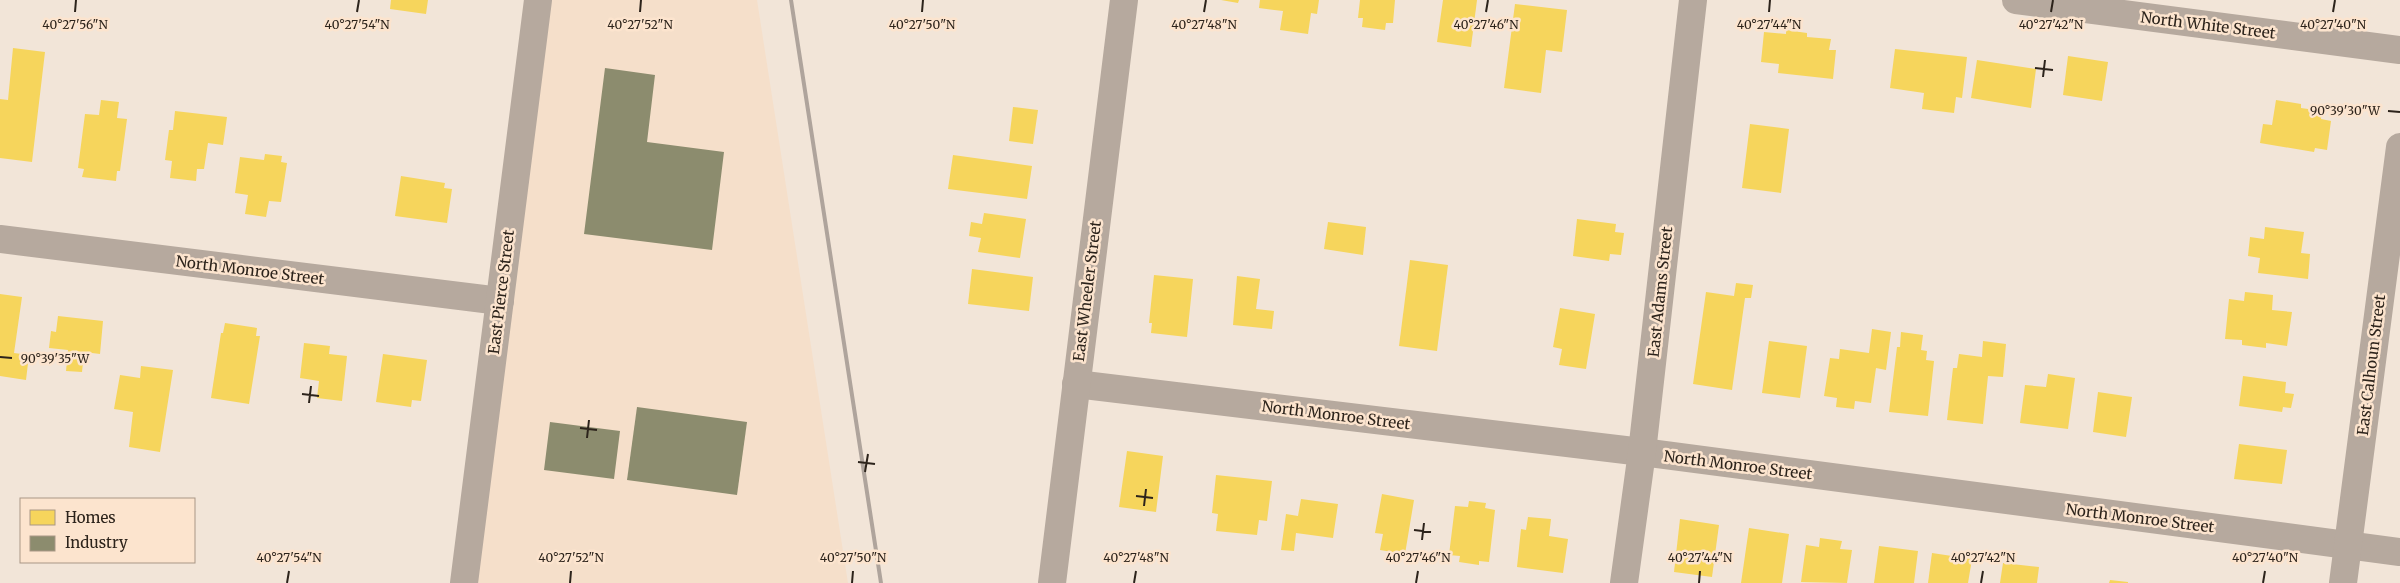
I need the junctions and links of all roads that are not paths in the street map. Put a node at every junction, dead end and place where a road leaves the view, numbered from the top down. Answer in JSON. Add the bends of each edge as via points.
{"nodes":[{"id":1,"x":538,"y":0,"type":"edge"},
{"id":2,"x":1124,"y":0,"type":"edge"},
{"id":3,"x":1693,"y":0,"type":"edge"},
{"id":4,"x":2016,"y":0,"type":"edge"},
{"id":5,"x":2400,"y":50,"type":"edge"},
{"id":6,"x":2400,"y":147,"type":"edge"},
{"id":7,"x":0,"y":239,"type":"edge"},
{"id":8,"x":500,"y":301,"type":"junction"},
{"id":9,"x":1076,"y":384,"type":"junction"},
{"id":10,"x":1642,"y":452,"type":"junction"},
{"id":11,"x":2348,"y":545,"type":"junction"},
{"id":12,"x":2400,"y":552,"type":"edge"},
{"id":13,"x":464,"y":583,"type":"edge"},
{"id":14,"x":1052,"y":583,"type":"edge"},
{"id":15,"x":1624,"y":583,"type":"edge"},
{"id":16,"x":2343,"y":583,"type":"edge"}],
"edges":[{"from":1,"to":8,"type":"street","name":"East Pierce Street"},
{"from":2,"to":9,"type":"street","name":"East Wheeler Street"},
{"from":3,"to":10,"type":"street","name":"East Adams Street"},
{"from":4,"to":5,"type":"street","name":"North White Street"},
{"from":6,"to":11,"type":"street","name":"East Calhoun Street"},
{"from":7,"to":8,"type":"street","name":"North Monroe Street"},
{"from":8,"to":13,"type":"street","name":"East Pierce Street"},
{"from":9,"to":10,"type":"street","name":"North Monroe Street"},
{"from":9,"to":14,"type":"street","name":"East Wheeler Street"},
{"from":10,"to":11,"type":"street","name":"North Monroe Street"},
{"from":10,"to":15,"type":"street","name":"East Adams Street"},
{"from":11,"to":12,"type":"street","name":"North Monroe Street"},
{"from":11,"to":16,"type":"street","name":"East Calhoun Street"}]}
